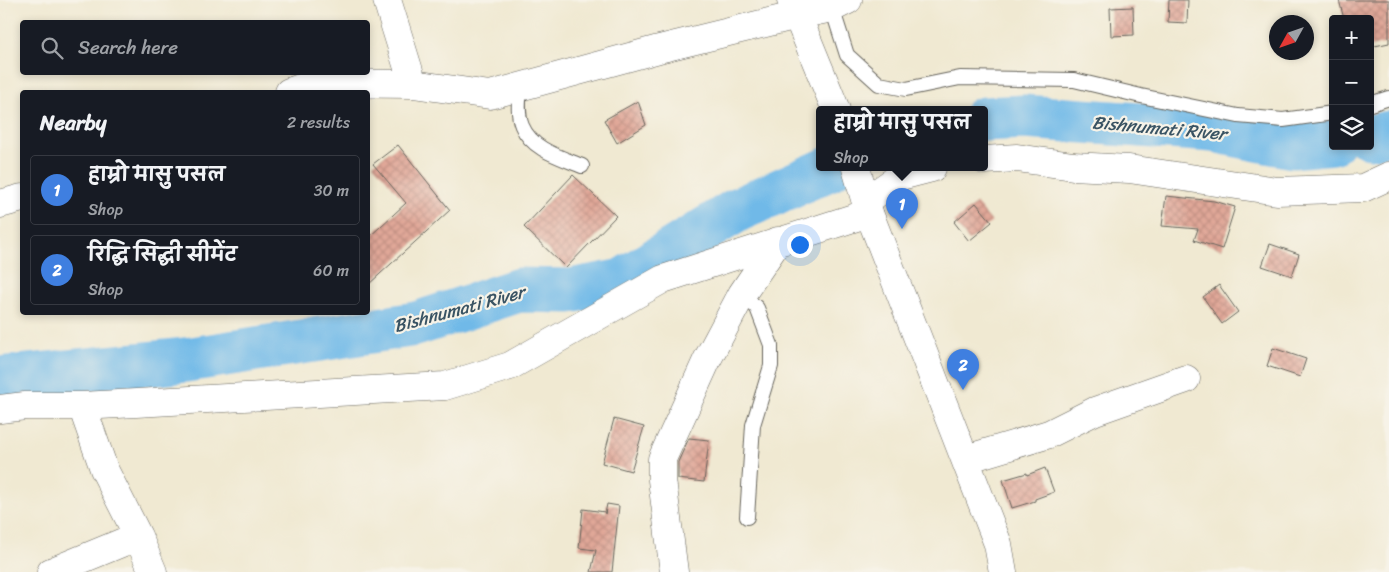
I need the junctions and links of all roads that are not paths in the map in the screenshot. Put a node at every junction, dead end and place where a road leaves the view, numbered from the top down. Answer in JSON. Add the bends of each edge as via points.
{"nodes":[{"id":1,"x":388,"y":0,"type":"edge"},
{"id":2,"x":840,"y":4,"type":"edge"},
{"id":3,"x":795,"y":8,"type":"edge"},
{"id":4,"x":413,"y":84,"type":"junction"},
{"id":5,"x":520,"y":87,"type":"junction"},
{"id":6,"x":295,"y":90,"type":"edge"},
{"id":7,"x":1389,"y":98,"type":"edge"},
{"id":8,"x":1374,"y":103,"type":"edge"},
{"id":9,"x":833,"y":104,"type":"edge"},
{"id":10,"x":1329,"y":114,"type":"edge"},
{"id":11,"x":988,"y":160,"type":"edge"},
{"id":12,"x":582,"y":166,"type":"dead end"},
{"id":13,"x":920,"y":171,"type":"edge"},
{"id":14,"x":1389,"y":176,"type":"edge"},
{"id":15,"x":863,"y":190,"type":"edge"},
{"id":16,"x":20,"y":199,"type":"edge"},
{"id":17,"x":0,"y":204,"type":"edge"},
{"id":18,"x":778,"y":241,"type":"junction"},
{"id":19,"x":742,"y":294,"type":"junction"},
{"id":20,"x":1186,"y":379,"type":"dead end"},
{"id":21,"x":82,"y":406,"type":"junction"},
{"id":22,"x":0,"y":409,"type":"edge"},
{"id":23,"x":966,"y":460,"type":"junction"},
{"id":24,"x":747,"y":517,"type":"dead end"},
{"id":25,"x":138,"y":536,"type":"junction"},
{"id":26,"x":51,"y":572,"type":"edge"},
{"id":27,"x":153,"y":572,"type":"edge"},
{"id":28,"x":674,"y":572,"type":"edge"},
{"id":29,"x":1003,"y":572,"type":"edge"}],
"edges":[{"from":1,"to":4,"type":"street"},
{"from":2,"to":3,"type":"street"},
{"from":2,"to":10,"type":"lane","via":[[847,56],[879,84],[906,89],[960,78],[1074,80],[1238,116],[1283,120]]},
{"from":3,"to":5,"type":"street","via":[[659,50]]},
{"from":3,"to":9,"type":"street"},
{"from":4,"to":5,"type":"street","via":[[490,95]]},
{"from":4,"to":6,"type":"street","via":[[315,83]]},
{"from":5,"to":12,"type":"lane","via":[[522,126],[534,142],[549,153]]},
{"from":7,"to":8,"type":"lane"},
{"from":11,"to":14,"type":"street","via":[[1017,158],[1129,169],[1277,191],[1362,188]]},
{"from":13,"to":15,"type":"street"},
{"from":15,"to":18,"type":"street"},
{"from":15,"to":23,"type":"street"},
{"from":16,"to":17,"type":"street"},
{"from":18,"to":19,"type":"street"},
{"from":18,"to":21,"type":"street","via":[[663,279],[510,366],[445,386]]},
{"from":19,"to":24,"type":"lane","via":[[757,308],[771,345],[771,366],[753,425]]},
{"from":19,"to":28,"type":"street","via":[[706,360],[662,459]]},
{"from":20,"to":23,"type":"street","via":[[1095,411],[1049,434]]},
{"from":21,"to":22,"type":"street"},
{"from":21,"to":25,"type":"street","via":[[104,469]]},
{"from":23,"to":29,"type":"street","via":[[998,544]]},
{"from":25,"to":26,"type":"street"},
{"from":25,"to":27,"type":"street"}]}
